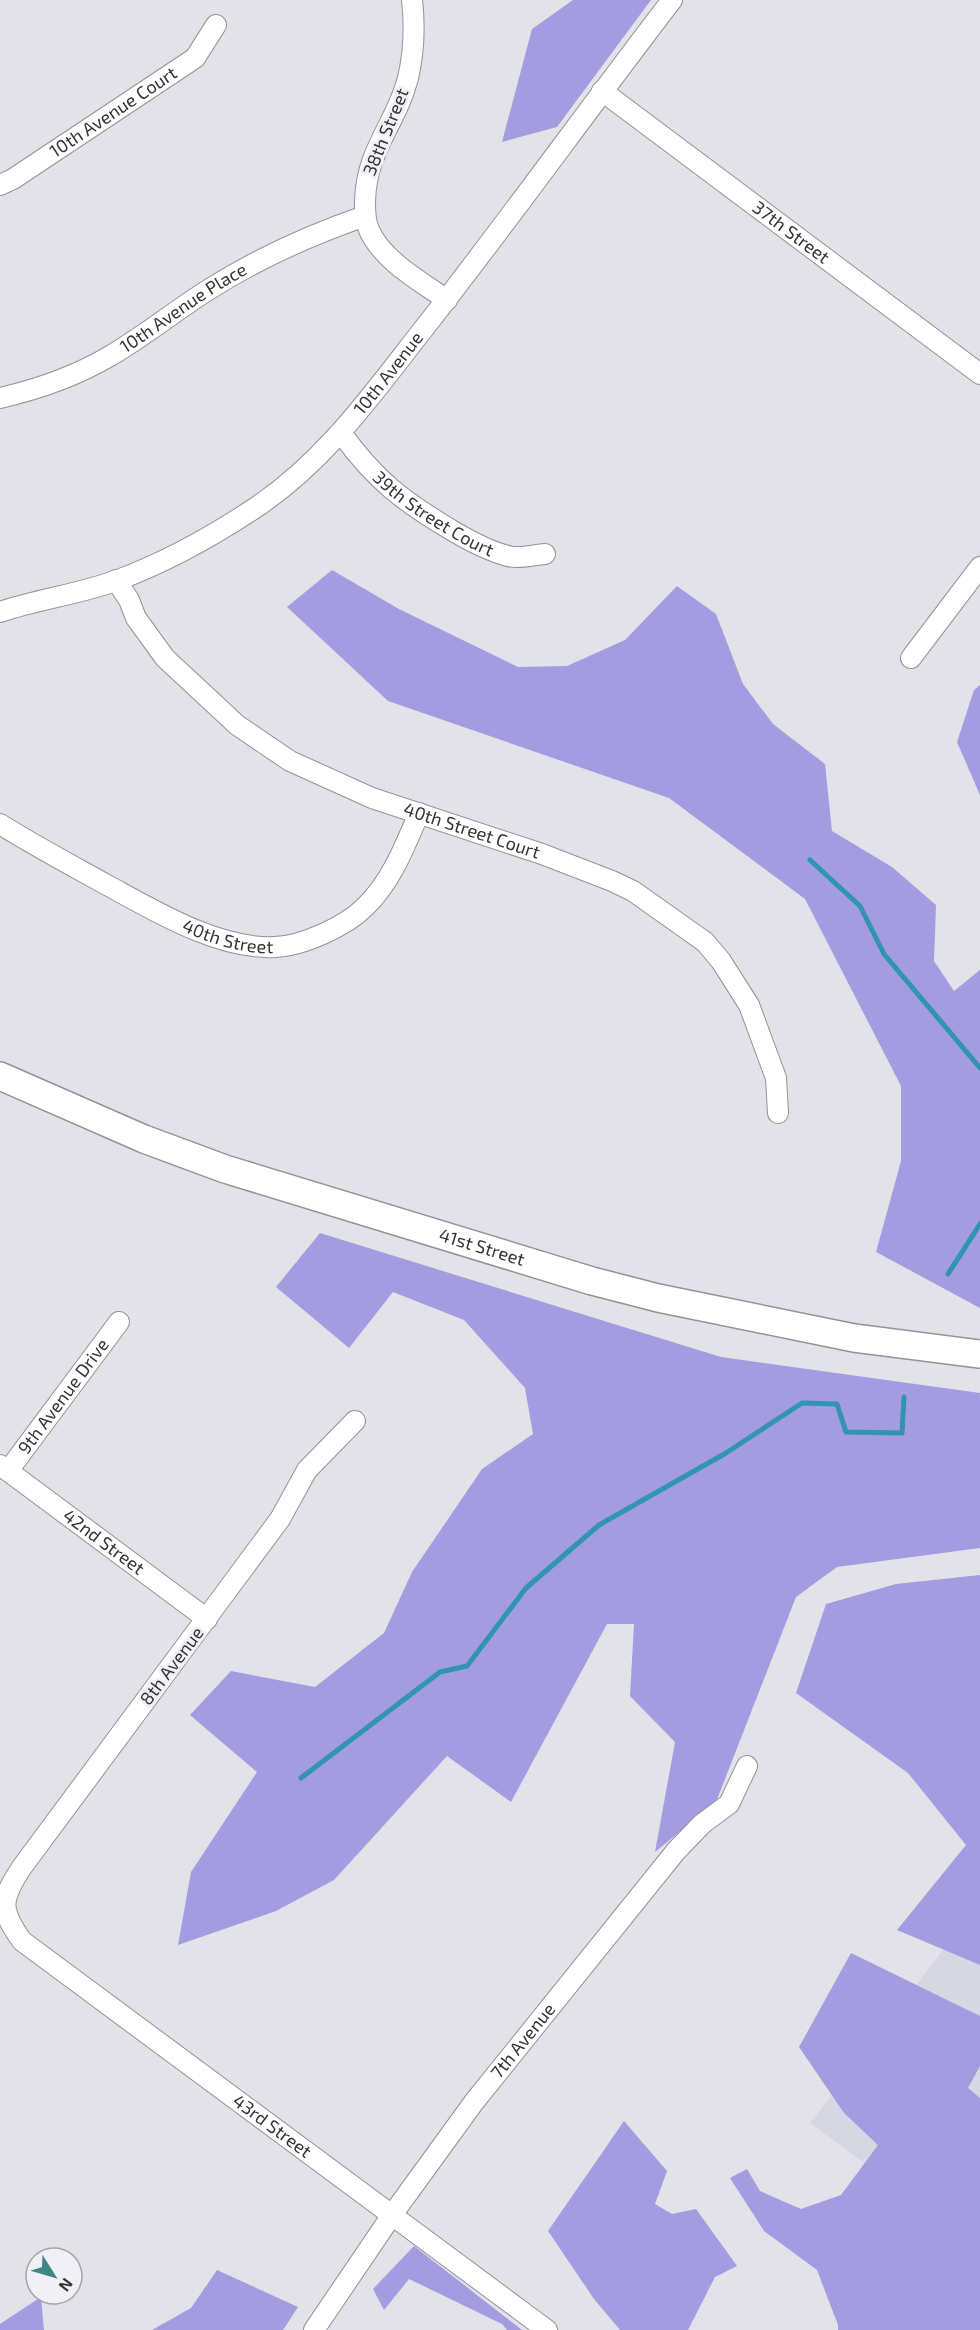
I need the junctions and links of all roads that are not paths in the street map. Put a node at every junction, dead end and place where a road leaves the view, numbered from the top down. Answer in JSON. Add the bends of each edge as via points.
{"nodes":[{"id":1,"x":412,"y":0,"type":"edge"},
{"id":2,"x":672,"y":0,"type":"edge"},
{"id":3,"x":216,"y":25,"type":"dead end"},
{"id":4,"x":602,"y":92,"type":"junction"},
{"id":5,"x":0,"y":185,"type":"edge"},
{"id":6,"x":365,"y":216,"type":"junction"},
{"id":7,"x":447,"y":300,"type":"junction"},
{"id":8,"x":980,"y":374,"type":"edge"},
{"id":9,"x":0,"y":398,"type":"edge"},
{"id":10,"x":342,"y":434,"type":"junction"},
{"id":11,"x":544,"y":554,"type":"dead end"},
{"id":12,"x":980,"y":567,"type":"edge"},
{"id":13,"x":116,"y":580,"type":"junction"},
{"id":14,"x":0,"y":612,"type":"edge"},
{"id":15,"x":911,"y":658,"type":"dead end"},
{"id":16,"x":419,"y":813,"type":"junction"},
{"id":17,"x":0,"y":824,"type":"edge"},
{"id":18,"x":0,"y":1076,"type":"edge"},
{"id":19,"x":777,"y":1113,"type":"dead end"},
{"id":20,"x":119,"y":1322,"type":"dead end"},
{"id":21,"x":980,"y":1354,"type":"edge"},
{"id":22,"x":356,"y":1421,"type":"dead end"},
{"id":23,"x":4,"y":1468,"type":"edge"},
{"id":24,"x":207,"y":1619,"type":"junction"},
{"id":25,"x":747,"y":1766,"type":"dead end"},
{"id":26,"x":3,"y":1918,"type":"joint"},
{"id":27,"x":392,"y":2215,"type":"junction"},
{"id":28,"x":314,"y":2330,"type":"edge"},
{"id":29,"x":547,"y":2330,"type":"edge"}],
"edges":[{"from":1,"to":6,"type":"street","name":"38th Street","via":[[413,49],[408,78],[372,156],[366,177]]},
{"from":2,"to":4,"type":"street","name":"10th Avenue"},
{"from":3,"to":5,"type":"street","name":"10th Avenue Court","via":[[195,58]]},
{"from":4,"to":7,"type":"street","name":"10th Avenue"},
{"from":4,"to":8,"type":"street","name":"37th Street"},
{"from":6,"to":7,"type":"street","name":"38th Street","via":[[369,230],[393,260]]},
{"from":6,"to":9,"type":"street","name":"10th Avenue Place","via":[[261,259],[88,368]]},
{"from":7,"to":10,"type":"street","name":"10th Avenue"},
{"from":10,"to":11,"type":"street","name":"39th Street Court","via":[[371,472],[427,516],[476,544],[509,557]]},
{"from":10,"to":13,"type":"street","name":"10th Avenue","via":[[292,482],[255,508],[197,543]]},
{"from":12,"to":15,"type":"street"},
{"from":13,"to":14,"type":"street","name":"10th Avenue"},
{"from":13,"to":16,"type":"street","name":"40th Street Court","via":[[136,618],[165,658],[237,725],[315,774]]},
{"from":16,"to":17,"type":"street","name":"40th Street","via":[[384,886],[364,909],[310,939],[276,947],[235,943],[171,918]]},
{"from":16,"to":19,"type":"street","name":"40th Street Court","via":[[612,881],[633,891],[705,942],[749,1005],[776,1078]]},
{"from":18,"to":21,"type":"street","name":"41st Street","via":[[144,1139],[225,1168],[592,1281],[854,1338]]},
{"from":20,"to":23,"type":"street","name":"9th Avenue Drive"},
{"from":22,"to":24,"type":"street","name":"8th Avenue","via":[[307,1470],[280,1519]]},
{"from":23,"to":24,"type":"street","name":"42nd Street"},
{"from":24,"to":26,"type":"street","name":"8th Avenue","via":[[22,1867],[7,1889],[1,1908]]},
{"from":25,"to":27,"type":"street","name":"7th Avenue","via":[[729,1804],[702,1824],[637,1898],[474,2102]]},
{"from":26,"to":27,"type":"street","name":"43rd Street","via":[[22,1941]]},
{"from":27,"to":28,"type":"street","name":"7th Avenue"},
{"from":27,"to":29,"type":"street","name":"43rd Street"}]}
